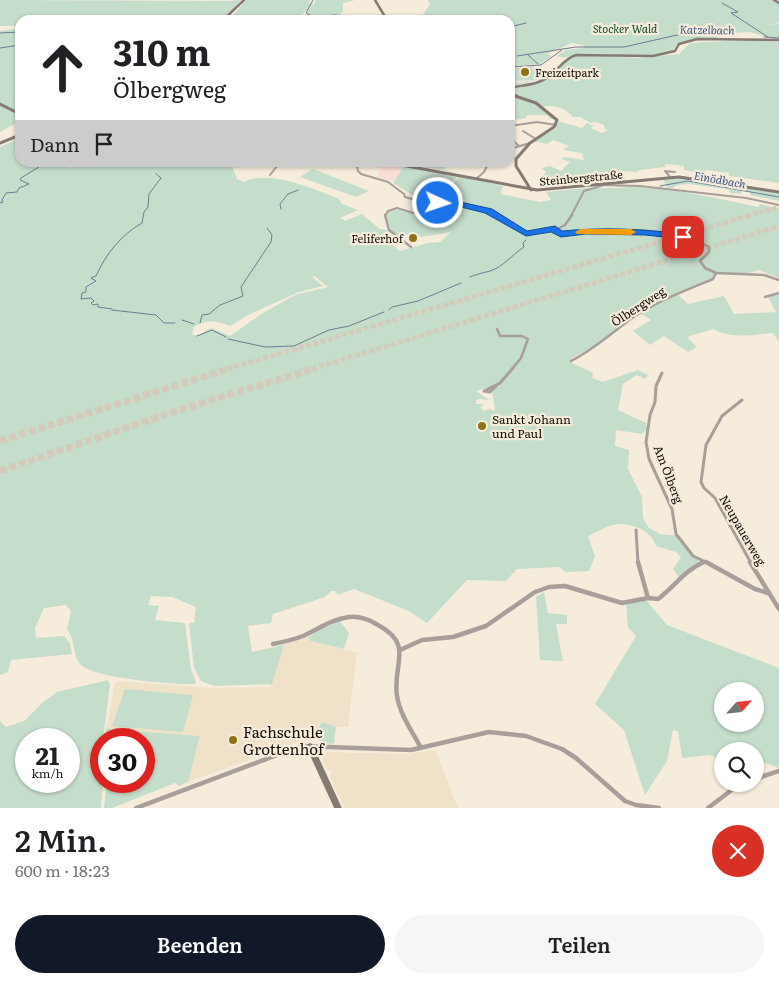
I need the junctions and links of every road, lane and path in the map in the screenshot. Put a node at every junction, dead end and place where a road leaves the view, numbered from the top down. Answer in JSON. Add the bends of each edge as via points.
{"nodes":[{"id":1,"x":244,"y":0,"type":"edge"},
{"id":2,"x":375,"y":0,"type":"edge"},
{"id":3,"x":774,"y":0,"type":"edge"},
{"id":4,"x":779,"y":4,"type":"edge"},
{"id":5,"x":228,"y":15,"type":"edge"},
{"id":6,"x":384,"y":15,"type":"edge"},
{"id":7,"x":779,"y":40,"type":"edge"},
{"id":8,"x":515,"y":87,"type":"edge"},
{"id":9,"x":515,"y":96,"type":"edge"},
{"id":10,"x":0,"y":104,"type":"edge"},
{"id":11,"x":15,"y":112,"type":"edge"},
{"id":12,"x":515,"y":125,"type":"edge"},
{"id":13,"x":556,"y":125,"type":"junction"},
{"id":14,"x":524,"y":131,"type":"dead end"},
{"id":15,"x":15,"y":136,"type":"edge"},
{"id":16,"x":536,"y":139,"type":"junction"},
{"id":17,"x":515,"y":142,"type":"edge"},
{"id":18,"x":0,"y":143,"type":"edge"},
{"id":19,"x":530,"y":143,"type":"junction"},
{"id":20,"x":519,"y":146,"type":"junction"},
{"id":21,"x":515,"y":147,"type":"edge"},
{"id":22,"x":276,"y":167,"type":"edge"},
{"id":23,"x":357,"y":167,"type":"edge"},
{"id":24,"x":417,"y":167,"type":"edge"},
{"id":25,"x":486,"y":167,"type":"edge"},
{"id":26,"x":675,"y":172,"type":"dead end"},
{"id":27,"x":270,"y":175,"type":"dead end"},
{"id":28,"x":670,"y":178,"type":"junction"},
{"id":29,"x":476,"y":179,"type":"junction"},
{"id":30,"x":604,"y":185,"type":"junction"},
{"id":31,"x":531,"y":190,"type":"junction"},
{"id":32,"x":779,"y":192,"type":"edge"},
{"id":33,"x":779,"y":206,"type":"edge"},
{"id":34,"x":426,"y":210,"type":"junction"},
{"id":35,"x":555,"y":229,"type":"junction"},
{"id":36,"x":411,"y":247,"type":"dead end"},
{"id":37,"x":716,"y":273,"type":"junction"},
{"id":38,"x":779,"y":280,"type":"edge"},
{"id":39,"x":779,"y":293,"type":"edge"},
{"id":40,"x":765,"y":297,"type":"dead end"},
{"id":41,"x":497,"y":329,"type":"dead end"},
{"id":42,"x":571,"y":361,"type":"dead end"},
{"id":43,"x":662,"y":372,"type":"dead end"},
{"id":44,"x":496,"y":386,"type":"dead end"},
{"id":45,"x":742,"y":400,"type":"dead end"},
{"id":46,"x":636,"y":530,"type":"dead end"},
{"id":47,"x":704,"y":562,"type":"junction"},
{"id":48,"x":768,"y":593,"type":"junction"},
{"id":49,"x":648,"y":598,"type":"junction"},
{"id":50,"x":779,"y":609,"type":"edge"},
{"id":51,"x":274,"y":644,"type":"dead end"},
{"id":52,"x":400,"y":650,"type":"junction"},
{"id":53,"x":310,"y":747,"type":"junction"},
{"id":54,"x":421,"y":748,"type":"junction"},
{"id":55,"x":779,"y":771,"type":"edge"},
{"id":56,"x":764,"y":776,"type":"edge"},
{"id":57,"x":729,"y":792,"type":"edge"},
{"id":58,"x":136,"y":808,"type":"edge"},
{"id":59,"x":338,"y":808,"type":"edge"},
{"id":60,"x":659,"y":808,"type":"edge"},
{"id":61,"x":708,"y":808,"type":"edge"}],
"edges":[{"from":1,"to":5,"type":"main road"},
{"from":2,"to":6,"type":"main road"},
{"from":3,"to":4,"type":"main road"},
{"from":7,"to":8,"type":"main road","via":[[712,39],[684,42],[668,54],[577,55],[564,60],[546,78]]},
{"from":9,"to":13,"type":"main road","via":[[546,108],[557,120]]},
{"from":10,"to":11,"type":"main road"},
{"from":12,"to":13,"type":"street","via":[[537,122]]},
{"from":13,"to":16,"type":"main road"},
{"from":14,"to":16,"type":"street"},
{"from":15,"to":18,"type":"main road"},
{"from":16,"to":19,"type":"main road"},
{"from":17,"to":20,"type":"street"},
{"from":19,"to":20,"type":"street"},
{"from":19,"to":31,"type":"main road","via":[[515,161]]},
{"from":20,"to":21,"type":"street"},
{"from":22,"to":27,"type":"street"},
{"from":23,"to":34,"type":"street","via":[[361,174],[388,182],[406,197],[419,200],[416,205]]},
{"from":24,"to":29,"type":"main road","name":"Steinbergstraße"},
{"from":25,"to":29,"type":"street"},
{"from":26,"to":28,"type":"street","via":[[664,171]]},
{"from":28,"to":30,"type":"main road","name":"Steinbergstraße"},
{"from":28,"to":32,"type":"main road","name":"Steinbergstraße","via":[[721,182]]},
{"from":29,"to":31,"type":"main road","name":"Steinbergstraße"},
{"from":30,"to":31,"type":"main road","name":"Steinbergstraße"},
{"from":30,"to":33,"type":"street","via":[[736,196]]},
{"from":30,"to":35,"type":"street","via":[[584,192],[570,219]]},
{"from":34,"to":35,"type":"street","via":[[442,201],[453,202],[488,211],[526,234]]},
{"from":34,"to":36,"type":"street","via":[[416,216],[392,208],[385,215],[389,230]]},
{"from":35,"to":37,"type":"street","via":[[554,232],[561,234],[645,232],[692,239],[709,247],[709,252],[700,261],[705,268]]},
{"from":37,"to":38,"type":"street","via":[[738,276],[762,273]]},
{"from":37,"to":42,"type":"street","name":"Ölbergweg","via":[[713,279],[672,294]]},
{"from":39,"to":40,"type":"street"},
{"from":41,"to":44,"type":"street","via":[[500,336],[522,336],[528,340],[521,358]]},
{"from":43,"to":47,"type":"street","name":"Am Ölberg","via":[[656,386],[646,448],[670,502],[676,534],[688,552]]},
{"from":45,"to":48,"type":"street","name":"Neupauerweg","via":[[722,416],[706,445],[701,482],[714,498]]},
{"from":46,"to":49,"type":"street","via":[[638,560]]},
{"from":47,"to":48,"type":"street","name":"Am Ölberg"},
{"from":47,"to":49,"type":"street","via":[[692,567],[662,597]]},
{"from":48,"to":50,"type":"street","name":"Neupauerweg"},
{"from":49,"to":52,"type":"street","via":[[622,603],[565,586],[549,587],[535,592],[486,626],[453,637],[422,640]]},
{"from":51,"to":52,"type":"street","via":[[299,638],[350,617],[381,626],[396,638]]},
{"from":52,"to":54,"type":"street","via":[[396,672],[397,698]]},
{"from":53,"to":54,"type":"street","via":[[400,751]]},
{"from":53,"to":58,"type":"street","via":[[287,750]]},
{"from":53,"to":59,"type":"main road"},
{"from":54,"to":60,"type":"street","via":[[489,732],[526,736],[576,758],[625,801]]},
{"from":55,"to":56,"type":"street"},
{"from":57,"to":61,"type":"street"}]}
